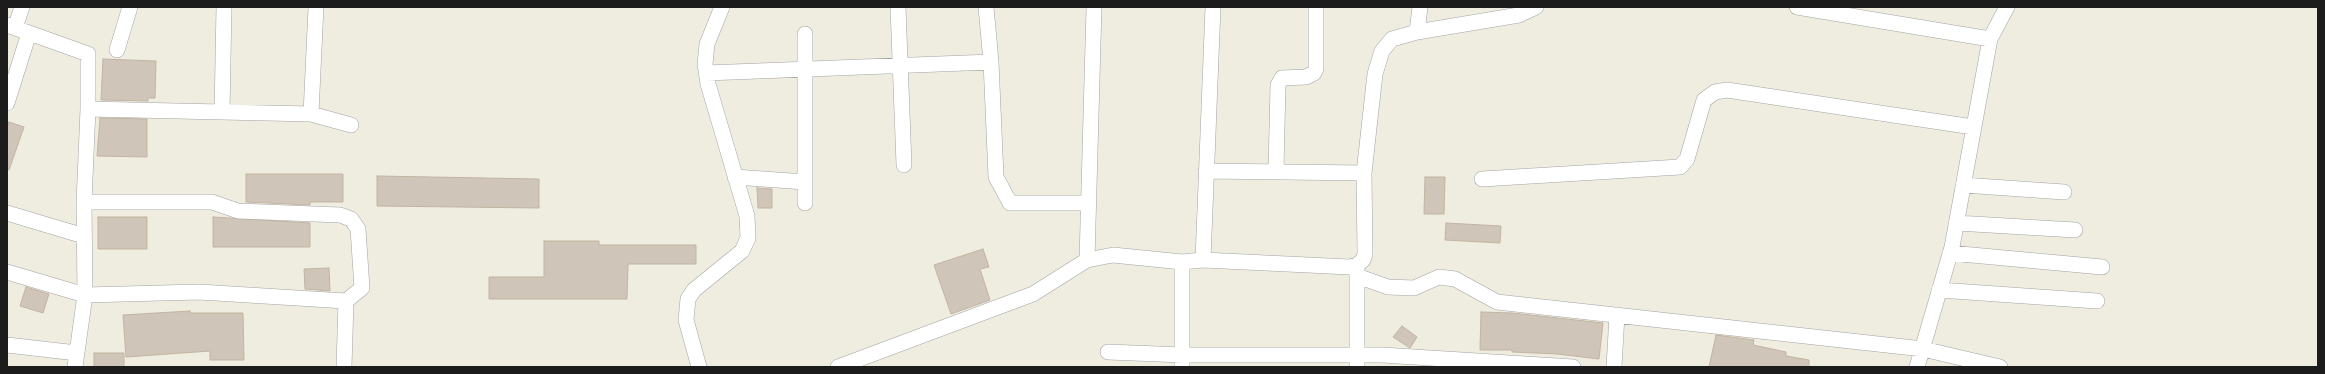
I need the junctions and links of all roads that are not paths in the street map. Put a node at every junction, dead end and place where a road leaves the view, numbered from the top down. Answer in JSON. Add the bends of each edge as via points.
{"nodes":[{"id":1,"x":22,"y":7,"type":"edge"},
{"id":2,"x":130,"y":7,"type":"edge"},
{"id":3,"x":224,"y":7,"type":"edge"},
{"id":4,"x":316,"y":7,"type":"edge"},
{"id":5,"x":722,"y":7,"type":"edge"},
{"id":6,"x":898,"y":7,"type":"edge"},
{"id":7,"x":986,"y":7,"type":"edge"},
{"id":8,"x":1094,"y":7,"type":"edge"},
{"id":9,"x":1213,"y":7,"type":"edge"},
{"id":10,"x":1316,"y":7,"type":"edge"},
{"id":11,"x":1420,"y":7,"type":"edge"},
{"id":12,"x":1536,"y":7,"type":"edge"},
{"id":13,"x":1798,"y":7,"type":"edge"},
{"id":14,"x":2007,"y":7,"type":"edge"},
{"id":15,"x":17,"y":29,"type":"edge"},
{"id":16,"x":1417,"y":32,"type":"junction"},
{"id":17,"x":804,"y":34,"type":"dead end"},
{"id":18,"x":1990,"y":39,"type":"junction"},
{"id":19,"x":117,"y":50,"type":"dead end"},
{"id":20,"x":991,"y":62,"type":"junction"},
{"id":21,"x":900,"y":66,"type":"junction"},
{"id":22,"x":805,"y":69,"type":"junction"},
{"id":23,"x":706,"y":73,"type":"junction"},
{"id":24,"x":7,"y":103,"type":"edge"},
{"id":25,"x":88,"y":109,"type":"junction"},
{"id":26,"x":222,"y":112,"type":"junction"},
{"id":27,"x":311,"y":114,"type":"junction"},
{"id":28,"x":351,"y":125,"type":"dead end"},
{"id":29,"x":1973,"y":127,"type":"junction"},
{"id":30,"x":904,"y":165,"type":"dead end"},
{"id":31,"x":1276,"y":170,"type":"junction"},
{"id":32,"x":1206,"y":171,"type":"junction"},
{"id":33,"x":1364,"y":173,"type":"junction"},
{"id":34,"x":736,"y":177,"type":"junction"},
{"id":35,"x":1482,"y":178,"type":"dead end"},
{"id":36,"x":805,"y":182,"type":"junction"},
{"id":37,"x":1963,"y":185,"type":"junction"},
{"id":38,"x":2064,"y":192,"type":"dead end"},
{"id":39,"x":84,"y":202,"type":"junction"},
{"id":40,"x":806,"y":203,"type":"dead end"},
{"id":41,"x":1089,"y":203,"type":"junction"},
{"id":42,"x":7,"y":213,"type":"edge"},
{"id":43,"x":1956,"y":223,"type":"junction"},
{"id":44,"x":2075,"y":230,"type":"dead end"},
{"id":45,"x":84,"y":236,"type":"junction"},
{"id":46,"x":1950,"y":253,"type":"junction"},
{"id":47,"x":1087,"y":260,"type":"junction"},
{"id":48,"x":1203,"y":260,"type":"junction"},
{"id":49,"x":1182,"y":262,"type":"junction"},
{"id":50,"x":2102,"y":267,"type":"dead end"},
{"id":51,"x":1357,"y":270,"type":"junction"},
{"id":52,"x":7,"y":272,"type":"edge"},
{"id":53,"x":1940,"y":290,"type":"junction"},
{"id":54,"x":85,"y":295,"type":"junction"},
{"id":55,"x":346,"y":301,"type":"junction"},
{"id":56,"x":2097,"y":302,"type":"dead end"},
{"id":57,"x":1617,"y":315,"type":"junction"},
{"id":58,"x":7,"y":345,"type":"edge"},
{"id":59,"x":1923,"y":349,"type":"junction"},
{"id":60,"x":1108,"y":352,"type":"dead end"},
{"id":61,"x":76,"y":360,"type":"edge"},
{"id":62,"x":1182,"y":361,"type":"edge"},
{"id":63,"x":1357,"y":361,"type":"edge"},
{"id":64,"x":1519,"y":365,"type":"edge"},
{"id":65,"x":344,"y":367,"type":"edge"},
{"id":66,"x":700,"y":367,"type":"edge"},
{"id":67,"x":838,"y":367,"type":"edge"},
{"id":68,"x":1573,"y":367,"type":"edge"},
{"id":69,"x":1614,"y":367,"type":"edge"},
{"id":70,"x":1917,"y":367,"type":"edge"},
{"id":71,"x":2000,"y":367,"type":"edge"}],
"edges":[{"from":1,"to":15,"type":"street"},
{"from":2,"to":19,"type":"street"},
{"from":3,"to":26,"type":"street"},
{"from":4,"to":27,"type":"street"},
{"from":5,"to":23,"type":"street","via":[[707,44]]},
{"from":6,"to":21,"type":"street"},
{"from":7,"to":20,"type":"street"},
{"from":8,"to":41,"type":"street"},
{"from":9,"to":32,"type":"street"},
{"from":10,"to":31,"type":"street","via":[[1316,69],[1306,77],[1282,78],[1278,85]]},
{"from":11,"to":16,"type":"street"},
{"from":12,"to":16,"type":"street","via":[[1519,15]]},
{"from":13,"to":18,"type":"street"},
{"from":14,"to":18,"type":"street"},
{"from":15,"to":24,"type":"street"},
{"from":15,"to":25,"type":"street","via":[[88,54]]},
{"from":16,"to":33,"type":"street","via":[[1392,39],[1382,51],[1375,74]]},
{"from":17,"to":22,"type":"street"},
{"from":18,"to":29,"type":"street"},
{"from":20,"to":21,"type":"street"},
{"from":20,"to":41,"type":"street","via":[[996,177],[1010,203]]},
{"from":21,"to":22,"type":"street"},
{"from":21,"to":30,"type":"street"},
{"from":22,"to":23,"type":"street"},
{"from":22,"to":36,"type":"street"},
{"from":23,"to":34,"type":"street"},
{"from":25,"to":26,"type":"street"},
{"from":25,"to":39,"type":"street"},
{"from":26,"to":27,"type":"street"},
{"from":27,"to":28,"type":"street"},
{"from":29,"to":35,"type":"street","via":[[1727,90],[1715,92],[1704,100],[1687,159],[1680,167]]},
{"from":29,"to":37,"type":"street"},
{"from":31,"to":32,"type":"street"},
{"from":31,"to":33,"type":"street"},
{"from":32,"to":48,"type":"street"},
{"from":33,"to":51,"type":"street","via":[[1365,254]]},
{"from":34,"to":36,"type":"street"},
{"from":34,"to":66,"type":"street","via":[[747,216],[748,238],[742,251],[694,290],[686,308],[686,320]]},
{"from":36,"to":40,"type":"street"},
{"from":37,"to":38,"type":"street"},
{"from":37,"to":43,"type":"street"},
{"from":39,"to":45,"type":"street"},
{"from":39,"to":55,"type":"street","via":[[212,202],[238,211],[340,215],[351,218],[358,229],[362,288]]},
{"from":41,"to":47,"type":"street"},
{"from":42,"to":45,"type":"street"},
{"from":43,"to":44,"type":"street"},
{"from":43,"to":46,"type":"street"},
{"from":45,"to":54,"type":"street"},
{"from":46,"to":50,"type":"street"},
{"from":46,"to":53,"type":"street"},
{"from":47,"to":49,"type":"street","via":[[1113,255]]},
{"from":47,"to":67,"type":"street","via":[[1033,294]]},
{"from":48,"to":49,"type":"street"},
{"from":48,"to":51,"type":"street","via":[[1350,267]]},
{"from":49,"to":62,"type":"street"},
{"from":51,"to":57,"type":"street","via":[[1388,287],[1414,288],[1439,277],[1455,279],[1498,302]]},
{"from":51,"to":63,"type":"street"},
{"from":52,"to":54,"type":"street"},
{"from":53,"to":56,"type":"street"},
{"from":53,"to":59,"type":"street"},
{"from":54,"to":55,"type":"street","via":[[199,292]]},
{"from":54,"to":61,"type":"street"},
{"from":55,"to":65,"type":"street"},
{"from":57,"to":59,"type":"street"},
{"from":57,"to":69,"type":"street"},
{"from":58,"to":61,"type":"street"},
{"from":59,"to":70,"type":"street"},
{"from":59,"to":71,"type":"street"},
{"from":60,"to":62,"type":"street"},
{"from":62,"to":63,"type":"street"},
{"from":63,"to":64,"type":"street"},
{"from":64,"to":68,"type":"street"}]}
